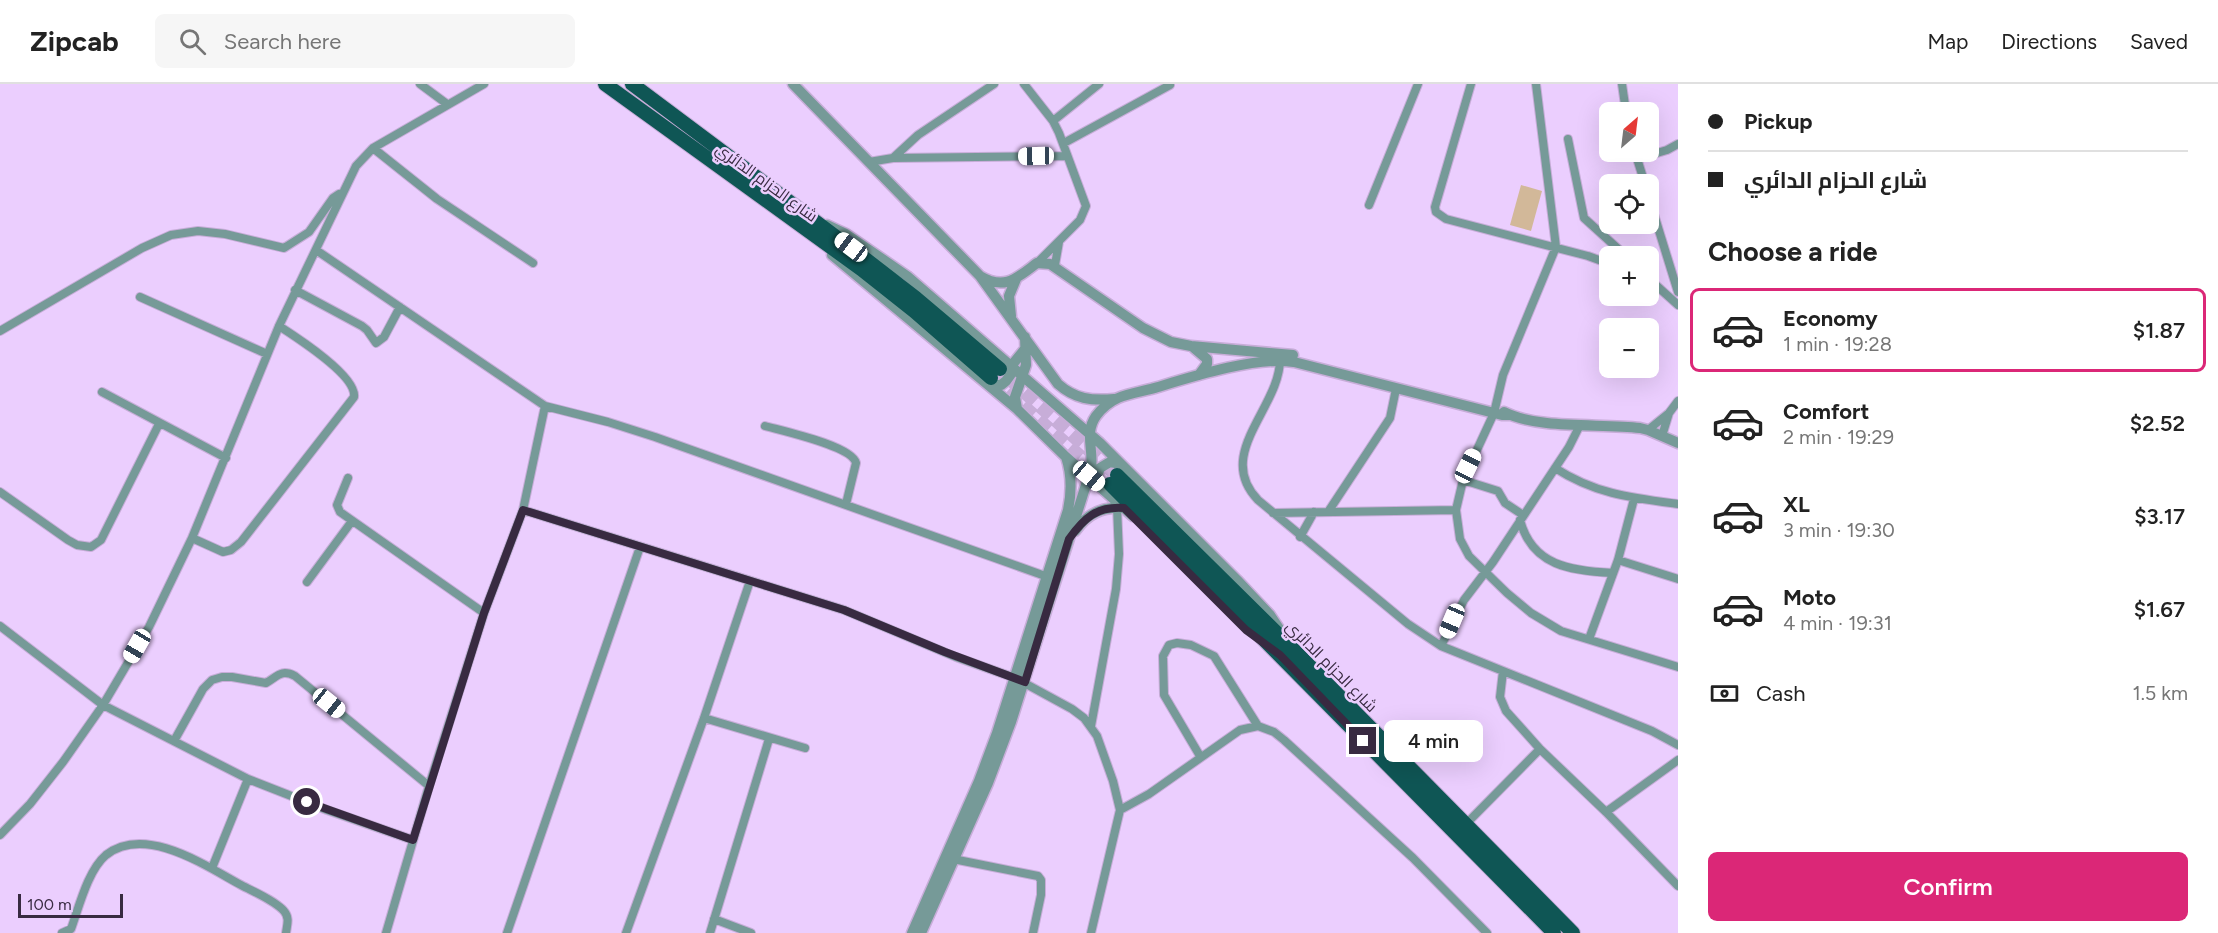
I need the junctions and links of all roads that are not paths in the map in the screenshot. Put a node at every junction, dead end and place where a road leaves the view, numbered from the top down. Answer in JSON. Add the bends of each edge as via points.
{"nodes":[{"id":1,"x":420,"y":84,"type":"edge"},
{"id":2,"x":484,"y":84,"type":"edge"},
{"id":3,"x":605,"y":84,"type":"edge"},
{"id":4,"x":632,"y":84,"type":"edge"},
{"id":5,"x":793,"y":84,"type":"edge"},
{"id":6,"x":994,"y":84,"type":"edge"},
{"id":7,"x":1024,"y":84,"type":"edge"},
{"id":8,"x":1098,"y":84,"type":"edge"},
{"id":9,"x":1170,"y":84,"type":"edge"},
{"id":10,"x":1418,"y":84,"type":"edge"},
{"id":11,"x":1471,"y":84,"type":"edge"},
{"id":12,"x":1536,"y":84,"type":"edge"},
{"id":13,"x":1622,"y":84,"type":"edge"},
{"id":14,"x":1625,"y":102,"type":"edge"},
{"id":15,"x":447,"y":104,"type":"junction"},
{"id":16,"x":1053,"y":121,"type":"junction"},
{"id":17,"x":1569,"y":139,"type":"dead end"},
{"id":18,"x":1064,"y":143,"type":"junction"},
{"id":19,"x":1678,"y":144,"type":"edge"},
{"id":20,"x":373,"y":148,"type":"junction"},
{"id":21,"x":1659,"y":151,"type":"edge"},
{"id":22,"x":1067,"y":156,"type":"junction"},
{"id":23,"x":893,"y":158,"type":"junction"},
{"id":24,"x":869,"y":162,"type":"junction"},
{"id":25,"x":342,"y":192,"type":"junction"},
{"id":26,"x":1369,"y":205,"type":"dead end"},
{"id":27,"x":1659,"y":231,"type":"edge"},
{"id":28,"x":1059,"y":242,"type":"junction"},
{"id":29,"x":1615,"y":246,"type":"edge"},
{"id":30,"x":1556,"y":247,"type":"junction"},
{"id":31,"x":316,"y":250,"type":"junction"},
{"id":32,"x":1599,"y":261,"type":"edge"},
{"id":33,"x":533,"y":262,"type":"dead end"},
{"id":34,"x":1036,"y":262,"type":"junction"},
{"id":35,"x":1055,"y":265,"type":"junction"},
{"id":36,"x":980,"y":276,"type":"junction"},
{"id":37,"x":1016,"y":279,"type":"junction"},
{"id":38,"x":1659,"y":288,"type":"edge"},
{"id":39,"x":295,"y":290,"type":"junction"},
{"id":40,"x":1659,"y":290,"type":"edge"},
{"id":41,"x":1678,"y":292,"type":"edge"},
{"id":42,"x":1666,"y":294,"type":"junction"},
{"id":43,"x":140,"y":297,"type":"dead end"},
{"id":44,"x":1678,"y":305,"type":"edge"},
{"id":45,"x":400,"y":307,"type":"junction"},
{"id":46,"x":1011,"y":318,"type":"junction"},
{"id":47,"x":279,"y":326,"type":"junction"},
{"id":48,"x":0,"y":331,"type":"edge"},
{"id":49,"x":1025,"y":343,"type":"junction"},
{"id":50,"x":1191,"y":346,"type":"junction"},
{"id":51,"x":267,"y":354,"type":"junction"},
{"id":52,"x":1280,"y":357,"type":"junction"},
{"id":53,"x":998,"y":374,"type":"junction"},
{"id":54,"x":1023,"y":375,"type":"junction"},
{"id":55,"x":1199,"y":375,"type":"junction"},
{"id":56,"x":1396,"y":389,"type":"junction"},
{"id":57,"x":102,"y":392,"type":"dead end"},
{"id":58,"x":1118,"y":399,"type":"junction"},
{"id":59,"x":1678,"y":401,"type":"edge"},
{"id":60,"x":545,"y":406,"type":"junction"},
{"id":61,"x":1017,"y":409,"type":"junction"},
{"id":62,"x":1494,"y":411,"type":"junction"},
{"id":63,"x":1669,"y":413,"type":"junction"},
{"id":64,"x":1096,"y":417,"type":"junction"},
{"id":65,"x":159,"y":424,"type":"junction"},
{"id":66,"x":1580,"y":425,"type":"junction"},
{"id":67,"x":765,"y":426,"type":"dead end"},
{"id":68,"x":1648,"y":430,"type":"junction"},
{"id":69,"x":1089,"y":433,"type":"junction"},
{"id":70,"x":1662,"y":436,"type":"junction"},
{"id":71,"x":1100,"y":443,"type":"junction"},
{"id":72,"x":1678,"y":443,"type":"edge"},
{"id":73,"x":1066,"y":457,"type":"junction"},
{"id":74,"x":226,"y":458,"type":"junction"},
{"id":75,"x":1555,"y":468,"type":"junction"},
{"id":76,"x":1089,"y":476,"type":"junction"},
{"id":77,"x":348,"y":478,"type":"dead end"},
{"id":78,"x":1112,"y":478,"type":"junction"},
{"id":79,"x":1463,"y":480,"type":"junction"},
{"id":80,"x":0,"y":492,"type":"edge"},
{"id":81,"x":1634,"y":498,"type":"junction"},
{"id":82,"x":846,"y":504,"type":"junction"},
{"id":83,"x":1678,"y":504,"type":"edge"},
{"id":84,"x":1120,"y":507,"type":"junction"},
{"id":85,"x":523,"y":510,"type":"junction"},
{"id":86,"x":1456,"y":510,"type":"junction"},
{"id":87,"x":1314,"y":512,"type":"junction"},
{"id":88,"x":1329,"y":512,"type":"junction"},
{"id":89,"x":1273,"y":513,"type":"junction"},
{"id":90,"x":1521,"y":517,"type":"junction"},
{"id":91,"x":352,"y":521,"type":"junction"},
{"id":92,"x":1300,"y":537,"type":"junction"},
{"id":93,"x":192,"y":538,"type":"junction"},
{"id":94,"x":1069,"y":539,"type":"junction"},
{"id":95,"x":640,"y":547,"type":"junction"},
{"id":96,"x":1618,"y":560,"type":"junction"},
{"id":97,"x":1057,"y":563,"type":"junction"},
{"id":98,"x":1486,"y":573,"type":"junction"},
{"id":99,"x":1613,"y":573,"type":"junction"},
{"id":100,"x":1048,"y":577,"type":"junction"},
{"id":101,"x":1678,"y":579,"type":"edge"},
{"id":102,"x":750,"y":581,"type":"junction"},
{"id":103,"x":307,"y":582,"type":"dead end"},
{"id":104,"x":484,"y":613,"type":"junction"},
{"id":105,"x":0,"y":626,"type":"edge"},
{"id":106,"x":1589,"y":639,"type":"junction"},
{"id":107,"x":1441,"y":646,"type":"junction"},
{"id":108,"x":1284,"y":650,"type":"junction"},
{"id":109,"x":1678,"y":667,"type":"edge"},
{"id":110,"x":1503,"y":671,"type":"junction"},
{"id":111,"x":1020,"y":680,"type":"junction"},
{"id":112,"x":103,"y":705,"type":"junction"},
{"id":113,"x":704,"y":718,"type":"junction"},
{"id":114,"x":1091,"y":726,"type":"junction"},
{"id":115,"x":1258,"y":726,"type":"junction"},
{"id":116,"x":769,"y":739,"type":"junction"},
{"id":117,"x":174,"y":741,"type":"junction"},
{"id":118,"x":1678,"y":745,"type":"edge"},
{"id":119,"x":805,"y":748,"type":"dead end"},
{"id":120,"x":1540,"y":749,"type":"junction"},
{"id":121,"x":1200,"y":756,"type":"junction"},
{"id":122,"x":1678,"y":760,"type":"edge"},
{"id":123,"x":248,"y":779,"type":"junction"},
{"id":124,"x":429,"y":786,"type":"junction"},
{"id":125,"x":1120,"y":810,"type":"junction"},
{"id":126,"x":1606,"y":812,"type":"junction"},
{"id":127,"x":1466,"y":824,"type":"junction"},
{"id":128,"x":0,"y":835,"type":"edge"},
{"id":129,"x":413,"y":840,"type":"junction"},
{"id":130,"x":954,"y":859,"type":"junction"},
{"id":131,"x":212,"y":868,"type":"junction"},
{"id":132,"x":1678,"y":886,"type":"edge"},
{"id":133,"x":714,"y":919,"type":"junction"},
{"id":134,"x":73,"y":931,"type":"edge"},
{"id":135,"x":62,"y":933,"type":"edge"},
{"id":136,"x":286,"y":933,"type":"edge"},
{"id":137,"x":386,"y":933,"type":"edge"},
{"id":138,"x":507,"y":933,"type":"edge"},
{"id":139,"x":626,"y":933,"type":"edge"},
{"id":140,"x":710,"y":933,"type":"edge"},
{"id":141,"x":751,"y":933,"type":"edge"},
{"id":142,"x":912,"y":933,"type":"edge"},
{"id":143,"x":921,"y":933,"type":"edge"},
{"id":144,"x":1033,"y":933,"type":"edge"},
{"id":145,"x":1091,"y":933,"type":"edge"},
{"id":146,"x":1486,"y":933,"type":"edge"},
{"id":147,"x":1554,"y":933,"type":"edge"},
{"id":148,"x":1573,"y":933,"type":"edge"}],
"edges":[{"from":1,"to":15,"type":"street"},
{"from":2,"to":15,"type":"street"},
{"from":3,"to":53,"type":"highway","name":"شارع الحزام الدائري"},
{"from":4,"to":53,"type":"highway","name":"شارع الحزام الدائري","via":[[916,298]]},
{"from":5,"to":24,"type":"street"},
{"from":6,"to":23,"type":"street","via":[[918,135]]},
{"from":7,"to":16,"type":"street"},
{"from":8,"to":16,"type":"street"},
{"from":9,"to":18,"type":"street"},
{"from":10,"to":26,"type":"street"},
{"from":11,"to":30,"type":"street","via":[[1436,212],[1446,219]]},
{"from":12,"to":30,"type":"street"},
{"from":13,"to":14,"type":"street"},
{"from":15,"to":20,"type":"street"},
{"from":16,"to":18,"type":"street"},
{"from":17,"to":29,"type":"street","via":[[1584,218]]},
{"from":18,"to":22,"type":"street"},
{"from":19,"to":21,"type":"street"},
{"from":20,"to":25,"type":"street","via":[[356,166]]},
{"from":20,"to":33,"type":"street","via":[[437,199]]},
{"from":22,"to":23,"type":"street"},
{"from":22,"to":28,"type":"street","via":[[1086,206],[1080,220]]},
{"from":23,"to":24,"type":"street"},
{"from":24,"to":36,"type":"street"},
{"from":25,"to":31,"type":"street"},
{"from":25,"to":48,"type":"street","via":[[333,198],[309,232],[284,248],[216,232],[171,235]]},
{"from":27,"to":41,"type":"street"},
{"from":28,"to":34,"type":"street"},
{"from":28,"to":35,"type":"street"},
{"from":30,"to":32,"type":"street"},
{"from":30,"to":62,"type":"street","via":[[1503,375]]},
{"from":31,"to":39,"type":"street"},
{"from":31,"to":45,"type":"street"},
{"from":34,"to":35,"type":"street"},
{"from":34,"to":37,"type":"street"},
{"from":35,"to":50,"type":"street","via":[[1159,337]]},
{"from":36,"to":37,"type":"street","via":[[994,283]]},
{"from":36,"to":46,"type":"street"},
{"from":37,"to":46,"type":"street","via":[[1009,296]]},
{"from":38,"to":42,"type":"street"},
{"from":39,"to":45,"type":"street","via":[[362,326],[376,343],[384,337]]},
{"from":39,"to":47,"type":"street"},
{"from":40,"to":42,"type":"street"},
{"from":42,"to":44,"type":"street"},
{"from":43,"to":51,"type":"street"},
{"from":45,"to":60,"type":"street"},
{"from":46,"to":49,"type":"street"},
{"from":47,"to":51,"type":"street"},
{"from":47,"to":93,"type":"street","via":[[337,370],[354,388],[354,397],[241,542],[223,552]]},
{"from":49,"to":53,"type":"street"},
{"from":49,"to":54,"type":"street"},
{"from":49,"to":58,"type":"street","via":[[1067,391],[1084,399]]},
{"from":50,"to":52,"type":"street"},
{"from":50,"to":55,"type":"street","via":[[1207,359]]},
{"from":51,"to":74,"type":"street"},
{"from":52,"to":55,"type":"street"},
{"from":52,"to":56,"type":"street"},
{"from":52,"to":62,"type":"street","via":[[1306,358]]},
{"from":52,"to":89,"type":"street","via":[[1278,373],[1245,451],[1241,470],[1248,490]]},
{"from":53,"to":54,"type":"street"},
{"from":53,"to":61,"type":"street"},
{"from":54,"to":61,"type":"street","via":[[1016,397]]},
{"from":54,"to":69,"type":"street"},
{"from":55,"to":58,"type":"street"},
{"from":56,"to":62,"type":"street"},
{"from":56,"to":88,"type":"street","via":[[1390,418]]},
{"from":57,"to":65,"type":"street"},
{"from":58,"to":64,"type":"street"},
{"from":59,"to":63,"type":"street"},
{"from":60,"to":82,"type":"street","via":[[608,422]]},
{"from":60,"to":85,"type":"street"},
{"from":61,"to":73,"type":"street"},
{"from":62,"to":66,"type":"street"},
{"from":62,"to":79,"type":"street"},
{"from":63,"to":68,"type":"street"},
{"from":63,"to":70,"type":"street"},
{"from":64,"to":69,"type":"street"},
{"from":64,"to":71,"type":"street"},
{"from":65,"to":74,"type":"street"},
{"from":65,"to":80,"type":"street","via":[[104,534],[91,547],[68,540]]},
{"from":66,"to":68,"type":"street"},
{"from":66,"to":75,"type":"street"},
{"from":67,"to":82,"type":"street","via":[[833,446],[855,458]]},
{"from":68,"to":70,"type":"street"},
{"from":69,"to":71,"type":"street"},
{"from":69,"to":76,"type":"street","via":[[1093,457]]},
{"from":70,"to":72,"type":"street"},
{"from":71,"to":78,"type":"street"},
{"from":73,"to":76,"type":"street"},
{"from":73,"to":97,"type":"street","via":[[1071,497]]},
{"from":74,"to":93,"type":"street"},
{"from":75,"to":81,"type":"street","via":[[1588,486]]},
{"from":75,"to":90,"type":"street"},
{"from":76,"to":78,"type":"street"},
{"from":76,"to":94,"type":"street"},
{"from":77,"to":91,"type":"street","via":[[337,505]]},
{"from":78,"to":84,"type":"street"},
{"from":78,"to":108,"type":"highway","name":"شارع الحزام الدائري"},
{"from":78,"to":108,"type":"street","via":[[1270,615]]},
{"from":79,"to":86,"type":"street"},
{"from":79,"to":90,"type":"street","via":[[1498,491]]},
{"from":81,"to":83,"type":"street"},
{"from":81,"to":96,"type":"street"},
{"from":82,"to":100,"type":"street"},
{"from":84,"to":94,"type":"street","via":[[1088,516]]},
{"from":84,"to":108,"type":"street","via":[[1246,630]]},
{"from":84,"to":114,"type":"street","via":[[1116,589]]},
{"from":85,"to":95,"type":"street"},
{"from":85,"to":104,"type":"street"},
{"from":86,"to":88,"type":"street"},
{"from":86,"to":98,"type":"street","via":[[1460,538],[1469,556]]},
{"from":87,"to":88,"type":"street"},
{"from":87,"to":89,"type":"street"},
{"from":87,"to":92,"type":"street"},
{"from":89,"to":92,"type":"street"},
{"from":90,"to":98,"type":"street"},
{"from":90,"to":99,"type":"street","via":[[1527,541],[1544,557],[1575,569]]},
{"from":91,"to":103,"type":"street"},
{"from":91,"to":104,"type":"street"},
{"from":92,"to":107,"type":"street"},
{"from":93,"to":112,"type":"street","via":[[148,627]]},
{"from":94,"to":97,"type":"street"},
{"from":95,"to":102,"type":"street"},
{"from":95,"to":138,"type":"street"},
{"from":96,"to":99,"type":"street"},
{"from":96,"to":101,"type":"street"},
{"from":97,"to":100,"type":"street"},
{"from":97,"to":111,"type":"street"},
{"from":98,"to":106,"type":"street","via":[[1546,623]]},
{"from":98,"to":107,"type":"street","via":[[1464,600]]},
{"from":99,"to":106,"type":"street"},
{"from":100,"to":111,"type":"street"},
{"from":102,"to":111,"type":"street","via":[[844,610]]},
{"from":102,"to":113,"type":"street"},
{"from":104,"to":124,"type":"street"},
{"from":105,"to":112,"type":"street"},
{"from":106,"to":109,"type":"street"},
{"from":107,"to":110,"type":"street"},
{"from":108,"to":127,"type":"highway","name":"شارع الحزام الدائري"},
{"from":108,"to":147,"type":"highway","name":"شارع الحزام الدائري"},
{"from":110,"to":118,"type":"street"},
{"from":110,"to":120,"type":"street","via":[[1501,702]]},
{"from":111,"to":114,"type":"street","via":[[1072,709]]},
{"from":111,"to":130,"type":"street","via":[[988,783]]},
{"from":111,"to":142,"type":"street"},
{"from":112,"to":117,"type":"street"},
{"from":112,"to":128,"type":"street","via":[[37,796]]},
{"from":113,"to":116,"type":"street"},
{"from":113,"to":139,"type":"street"},
{"from":114,"to":125,"type":"street"},
{"from":115,"to":121,"type":"street","via":[[1240,730]]},
{"from":115,"to":121,"type":"street","via":[[1214,656],[1191,645],[1169,645],[1163,656],[1164,695]]},
{"from":115,"to":146,"type":"street","via":[[1274,732],[1383,830]]},
{"from":116,"to":119,"type":"street"},
{"from":116,"to":133,"type":"street"},
{"from":117,"to":123,"type":"street"},
{"from":117,"to":124,"type":"street","via":[[203,689],[212,681],[232,677],[261,683],[288,672]]},
{"from":120,"to":126,"type":"street"},
{"from":120,"to":127,"type":"street"},
{"from":121,"to":125,"type":"street"},
{"from":122,"to":126,"type":"street"},
{"from":123,"to":129,"type":"street"},
{"from":123,"to":131,"type":"street"},
{"from":124,"to":129,"type":"street"},
{"from":125,"to":145,"type":"street"},
{"from":126,"to":132,"type":"street"},
{"from":127,"to":148,"type":"highway","name":"شارع الحزام الدائري"},
{"from":129,"to":137,"type":"street"},
{"from":130,"to":143,"type":"street"},
{"from":130,"to":144,"type":"street","via":[[1038,876],[1042,889]]},
{"from":131,"to":134,"type":"street","via":[[166,848],[120,848],[99,862],[92,873]]},
{"from":131,"to":136,"type":"street","via":[[285,912]]},
{"from":133,"to":140,"type":"street"},
{"from":133,"to":141,"type":"street"},
{"from":134,"to":135,"type":"street"}]}
